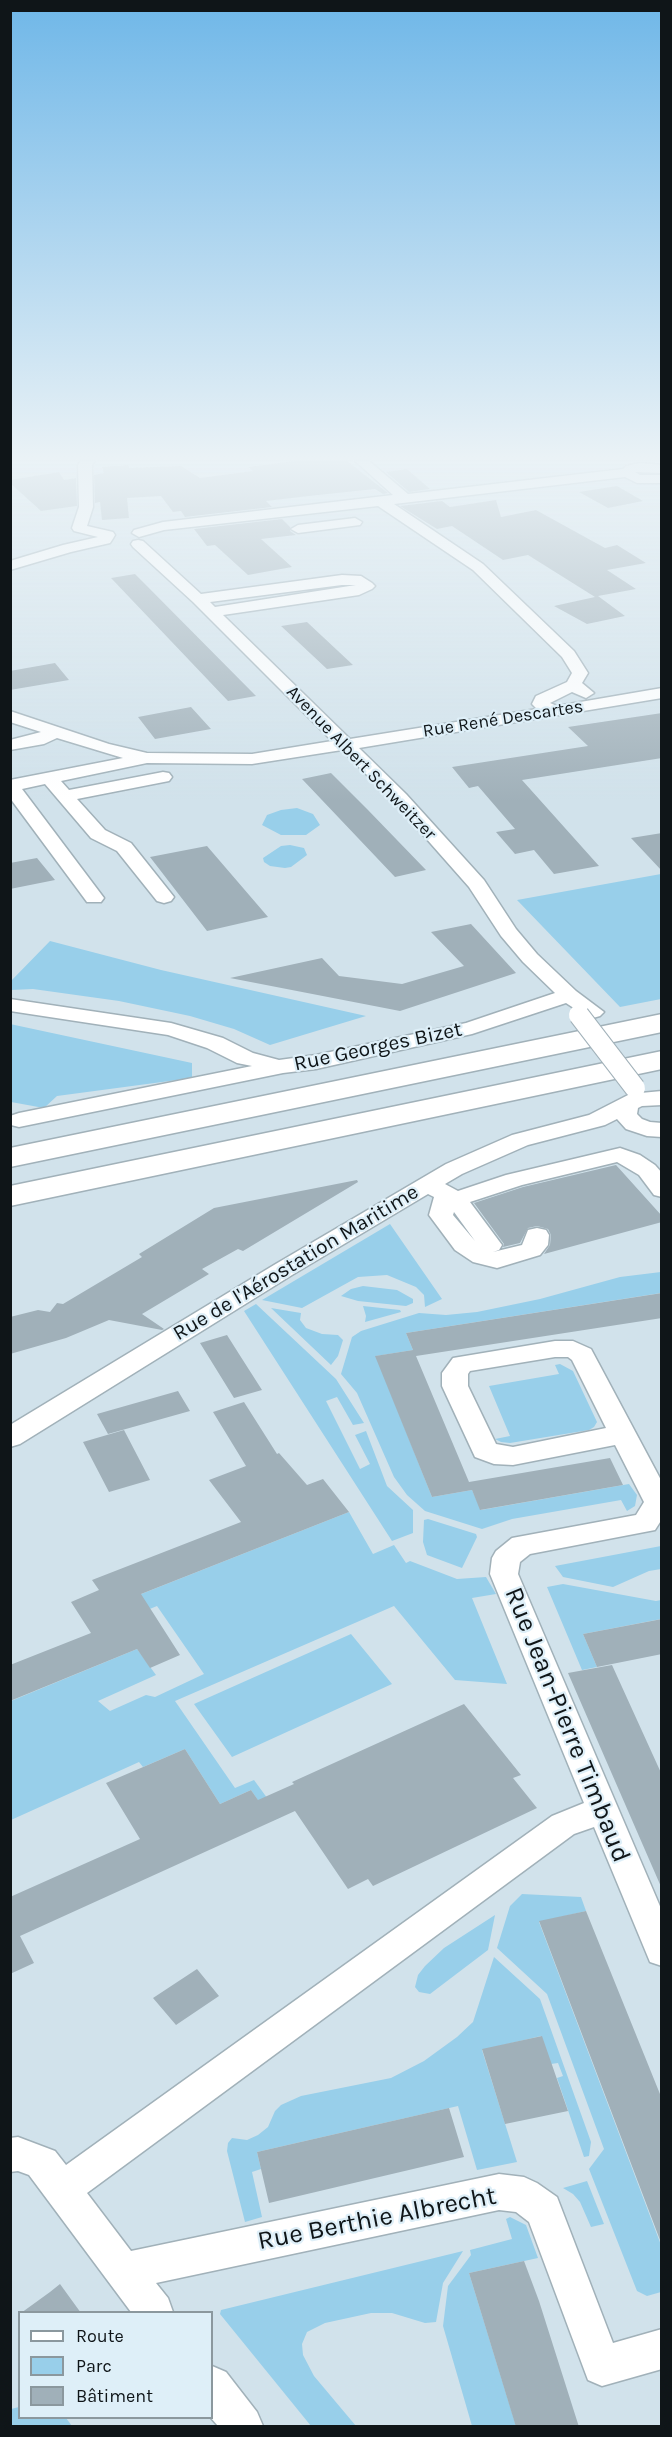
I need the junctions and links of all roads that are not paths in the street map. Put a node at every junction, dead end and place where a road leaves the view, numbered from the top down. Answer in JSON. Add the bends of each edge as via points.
{"nodes":[{"id":1,"x":175,"y":575,"type":"edge"},
{"id":2,"x":486,"y":575,"type":"edge"},
{"id":3,"x":198,"y":599,"type":"junction"},
{"id":4,"x":211,"y":612,"type":"junction"},
{"id":5,"x":573,"y":685,"type":"junction"},
{"id":6,"x":662,"y":693,"type":"edge"},
{"id":7,"x":600,"y":703,"type":"junction"},
{"id":8,"x":554,"y":712,"type":"junction"},
{"id":9,"x":10,"y":716,"type":"edge"},
{"id":10,"x":55,"y":732,"type":"junction"},
{"id":11,"x":344,"y":743,"type":"junction"},
{"id":12,"x":10,"y":745,"type":"edge"},
{"id":13,"x":147,"y":758,"type":"junction"},
{"id":14,"x":163,"y":777,"type":"dead end"},
{"id":15,"x":50,"y":779,"type":"junction"},
{"id":16,"x":11,"y":786,"type":"edge"},
{"id":17,"x":65,"y":796,"type":"junction"},
{"id":18,"x":33,"y":816,"type":"junction"},
{"id":19,"x":10,"y":820,"type":"edge"},
{"id":20,"x":164,"y":897,"type":"dead end"},
{"id":21,"x":94,"y":898,"type":"dead end"},
{"id":22,"x":569,"y":995,"type":"junction"},
{"id":23,"x":10,"y":1005,"type":"edge"},
{"id":24,"x":662,"y":1023,"type":"edge"},
{"id":25,"x":279,"y":1067,"type":"junction"},
{"id":26,"x":644,"y":1094,"type":"edge"},
{"id":27,"x":19,"y":1120,"type":"dead end"},
{"id":28,"x":659,"y":1132,"type":"edge"},
{"id":29,"x":16,"y":1157,"type":"edge"},
{"id":30,"x":662,"y":1190,"type":"edge"},
{"id":31,"x":444,"y":1193,"type":"junction"},
{"id":32,"x":10,"y":1197,"type":"edge"},
{"id":33,"x":537,"y":1235,"type":"dead end"},
{"id":34,"x":490,"y":1245,"type":"dead end"},
{"id":35,"x":622,"y":1434,"type":"junction"},
{"id":36,"x":10,"y":1438,"type":"edge"},
{"id":37,"x":602,"y":1810,"type":"junction"},
{"id":38,"x":662,"y":1952,"type":"edge"},
{"id":39,"x":38,"y":2169,"type":"edge"},
{"id":40,"x":124,"y":2271,"type":"junction"},
{"id":41,"x":153,"y":2311,"type":"edge"},
{"id":42,"x":662,"y":2349,"type":"edge"},
{"id":43,"x":213,"y":2387,"type":"edge"},
{"id":44,"x":243,"y":2427,"type":"edge"}],
"edges":[{"from":1,"to":3,"type":"street","name":"Avenue Albert Schweitzer"},
{"from":2,"to":5,"type":"street","via":[[567,654],[580,672]]},
{"from":3,"to":4,"type":"street","name":"Avenue Albert Schweitzer"},
{"from":3,"to":4,"type":"street","via":[[342,580],[362,581],[367,586]]},
{"from":4,"to":11,"type":"street","name":"Avenue Albert Schweitzer"},
{"from":5,"to":7,"type":"street"},
{"from":5,"to":8,"type":"street","via":[[542,700],[540,704]]},
{"from":6,"to":7,"type":"street","name":"Rue René Descartes"},
{"from":7,"to":8,"type":"street","name":"Rue René Descartes"},
{"from":8,"to":11,"type":"street","name":"Rue René Descartes"},
{"from":9,"to":10,"type":"street"},
{"from":10,"to":12,"type":"street"},
{"from":10,"to":13,"type":"street"},
{"from":11,"to":13,"type":"street","name":"Rue René Descartes","via":[[252,759]]},
{"from":11,"to":22,"type":"street","name":"Avenue Albert Schweitzer","via":[[477,884],[508,932]]},
{"from":13,"to":15,"type":"street"},
{"from":14,"to":17,"type":"street"},
{"from":15,"to":16,"type":"street"},
{"from":15,"to":17,"type":"street"},
{"from":16,"to":18,"type":"street"},
{"from":17,"to":20,"type":"street","via":[[98,834],[124,847]]},
{"from":18,"to":19,"type":"street"},
{"from":18,"to":21,"type":"street"},
{"from":22,"to":25,"type":"street","name":"Rue Georges Bizet","via":[[472,1028]]},
{"from":22,"to":26,"type":"street","name":"Avenue Albert Schweitzer","bridge":true},
{"from":23,"to":25,"type":"street","name":"Rue Georges Bizet","via":[[171,1029]]},
{"from":24,"to":29,"type":"highway"},
{"from":25,"to":27,"type":"street"},
{"from":26,"to":28,"type":"street","via":[[640,1127]]},
{"from":26,"to":31,"type":"street","name":"Rue de l'Aérostation Maritime","via":[[597,1120],[520,1140],[486,1154]]},
{"from":26,"to":32,"type":"highway"},
{"from":30,"to":31,"type":"street","via":[[647,1170],[620,1155]]},
{"from":31,"to":33,"type":"street","via":[[441,1215],[464,1245],[482,1257],[497,1260],[531,1250]]},
{"from":31,"to":34,"type":"street"},
{"from":31,"to":36,"type":"street","name":"Rue de l'Aérostation Maritime","via":[[283,1269]]},
{"from":35,"to":35,"type":"street","name":"Rue Jean-Pierre Timbaud","via":[[582,1355],[573,1349],[462,1364],[455,1373],[454,1386],[485,1450],[494,1455],[513,1456]]},
{"from":35,"to":37,"type":"street","name":"Rue Jean-Pierre Timbaud","via":[[658,1502],[652,1515],[645,1523],[522,1545],[506,1558],[504,1574]]},
{"from":37,"to":38,"type":"street","name":"Rue Jean-Pierre Timbaud"},
{"from":37,"to":39,"type":"street","via":[[563,1825]]},
{"from":39,"to":40,"type":"street"},
{"from":40,"to":41,"type":"street"},
{"from":40,"to":42,"type":"street","name":"Rue Berthie Albrecht","via":[[499,2192],[524,2195],[544,2210],[602,2366]]},
{"from":43,"to":44,"type":"street"}]}
